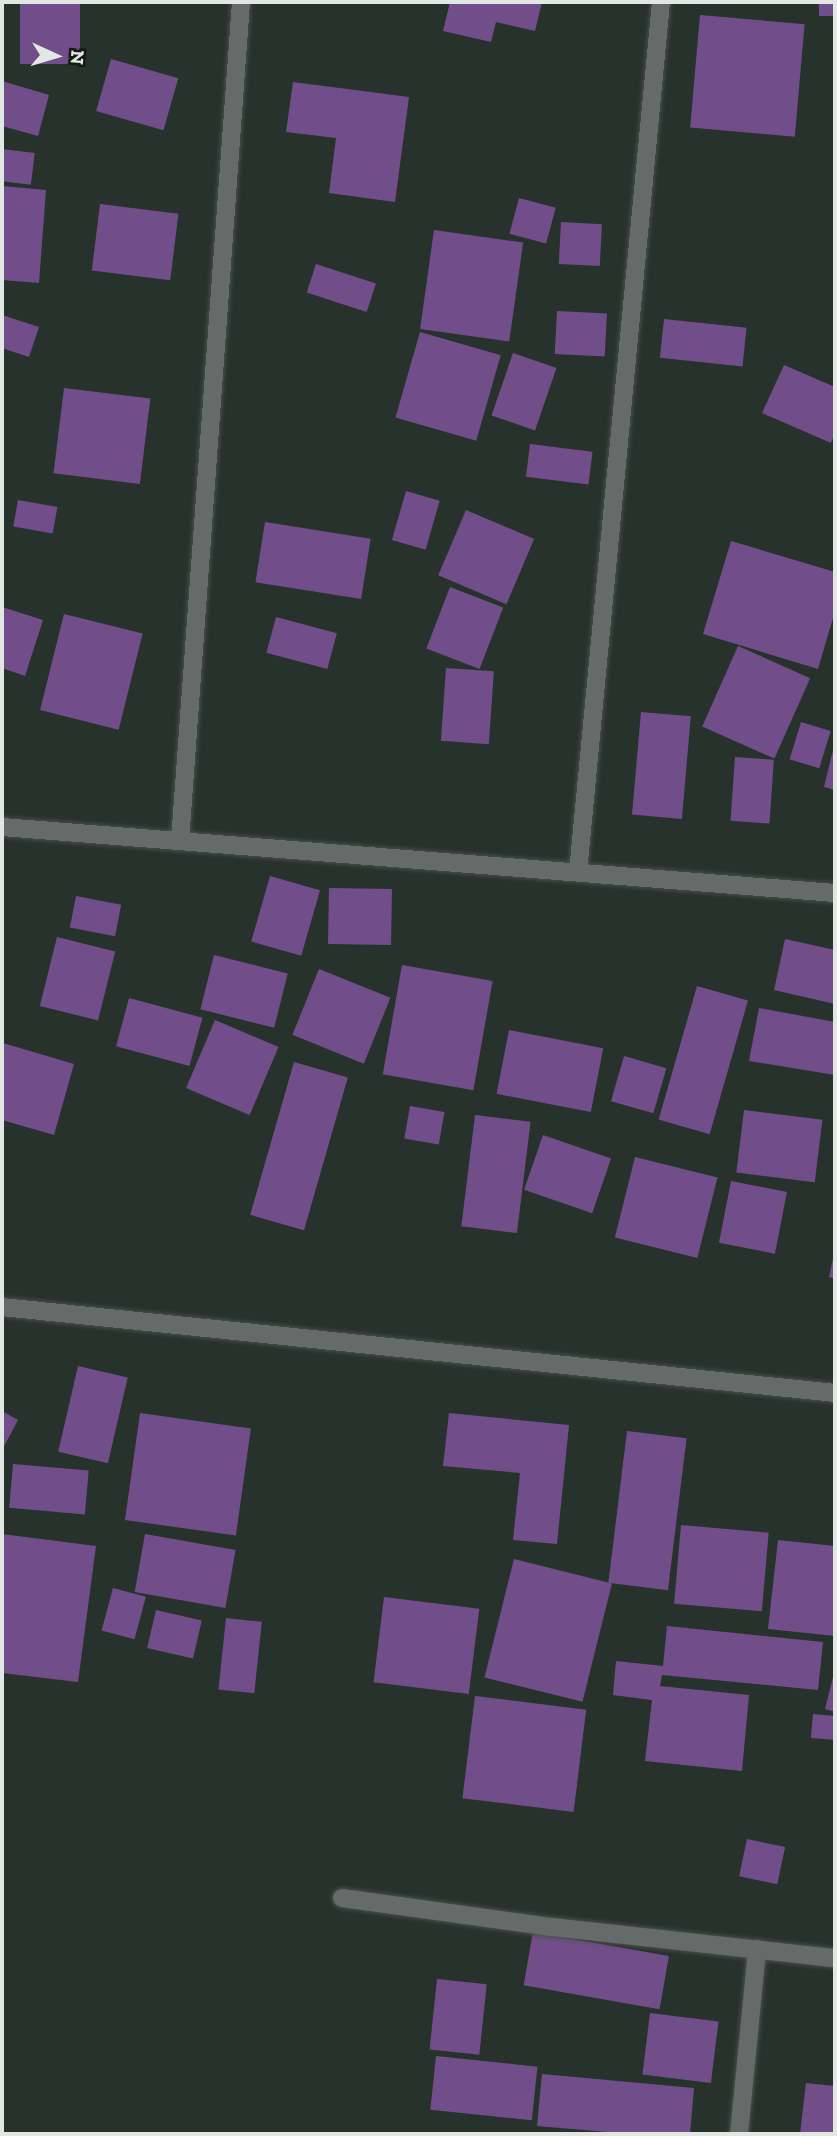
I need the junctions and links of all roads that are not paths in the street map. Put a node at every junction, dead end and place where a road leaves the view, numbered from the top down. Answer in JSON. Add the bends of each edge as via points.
{"nodes":[{"id":1,"x":241,"y":2,"type":"edge"},
{"id":2,"x":661,"y":2,"type":"edge"},
{"id":3,"x":2,"y":827,"type":"edge"},
{"id":4,"x":180,"y":841,"type":"junction"},
{"id":5,"x":578,"y":872,"type":"junction"},
{"id":6,"x":835,"y":892,"type":"edge"},
{"id":7,"x":2,"y":1307,"type":"edge"},
{"id":8,"x":835,"y":1393,"type":"edge"},
{"id":9,"x":342,"y":1898,"type":"dead end"},
{"id":10,"x":757,"y":1949,"type":"junction"},
{"id":11,"x":835,"y":1958,"type":"edge"},
{"id":12,"x":739,"y":2134,"type":"edge"}],
"edges":[{"from":1,"to":4,"type":"street"},
{"from":2,"to":5,"type":"street"},
{"from":3,"to":4,"type":"street"},
{"from":4,"to":5,"type":"street"},
{"from":5,"to":6,"type":"street"},
{"from":7,"to":8,"type":"street"},
{"from":9,"to":10,"type":"street"},
{"from":10,"to":11,"type":"street"},
{"from":10,"to":12,"type":"street"}]}
